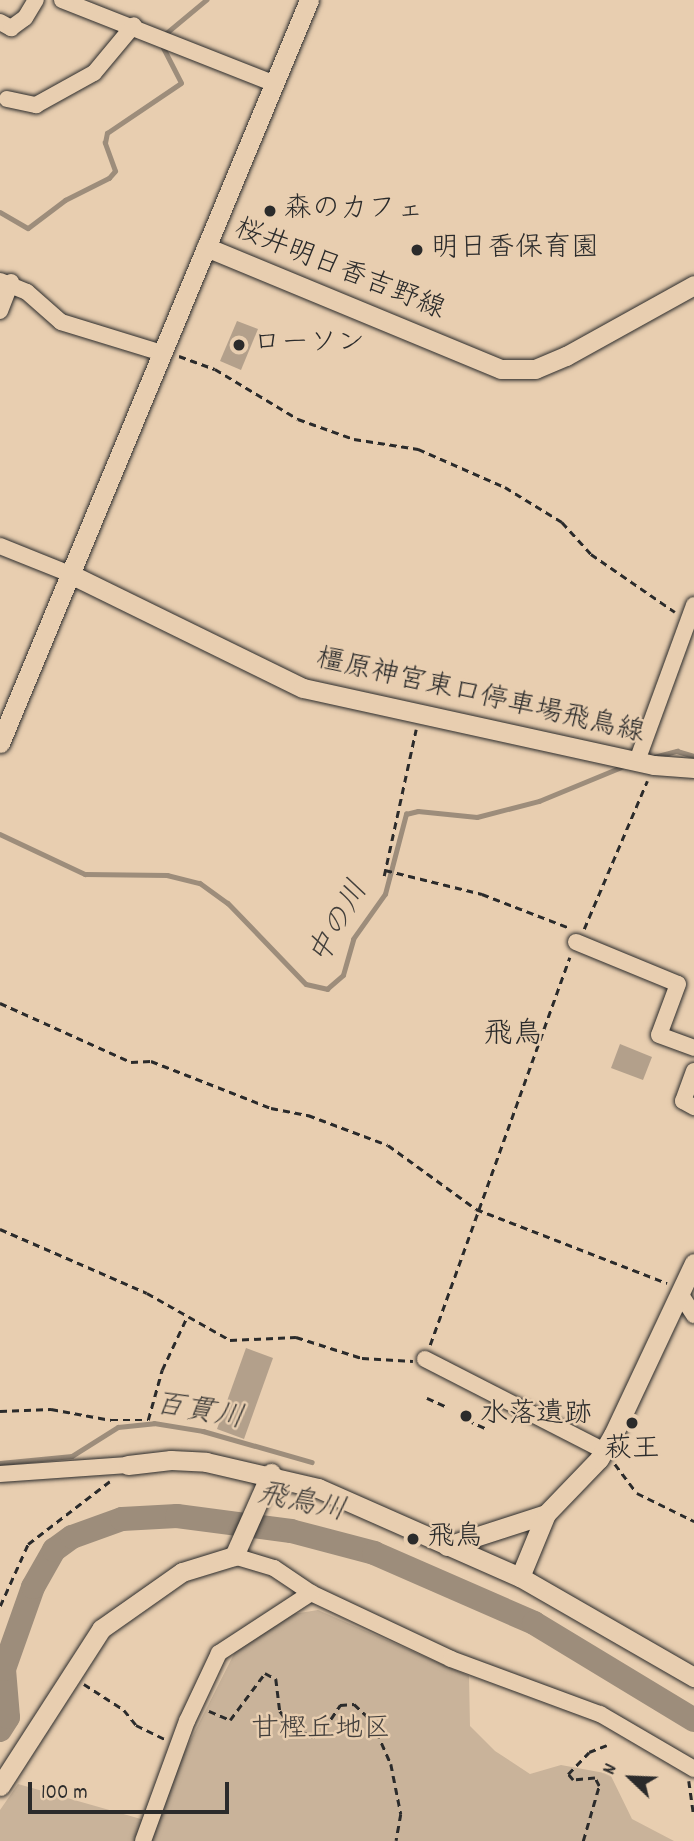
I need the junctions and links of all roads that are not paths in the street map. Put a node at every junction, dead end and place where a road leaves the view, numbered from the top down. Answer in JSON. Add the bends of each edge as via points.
{"nodes":[{"id":1,"x":36,"y":0,"type":"edge"},
{"id":2,"x":62,"y":0,"type":"edge"},
{"id":3,"x":309,"y":0,"type":"edge"},
{"id":4,"x":0,"y":22,"type":"edge"},
{"id":5,"x":134,"y":25,"type":"junction"},
{"id":6,"x":272,"y":83,"type":"junction"},
{"id":7,"x":7,"y":99,"type":"dead end"},
{"id":8,"x":206,"y":247,"type":"junction"},
{"id":9,"x":6,"y":282,"type":"edge"},
{"id":10,"x":694,"y":285,"type":"edge"},
{"id":11,"x":0,"y":312,"type":"edge"},
{"id":12,"x":162,"y":353,"type":"junction"},
{"id":13,"x":0,"y":546,"type":"edge"},
{"id":14,"x":70,"y":575,"type":"junction"},
{"id":15,"x":690,"y":612,"type":"edge"},
{"id":16,"x":0,"y":743,"type":"edge"},
{"id":17,"x":646,"y":763,"type":"junction"},
{"id":18,"x":694,"y":768,"type":"edge"},
{"id":19,"x":579,"y":938,"type":"road end"},
{"id":20,"x":694,"y":1048,"type":"edge"},
{"id":21,"x":694,"y":1071,"type":"edge"},
{"id":22,"x":694,"y":1107,"type":"edge"},
{"id":23,"x":694,"y":1263,"type":"edge"},
{"id":24,"x":686,"y":1289,"type":"edge"},
{"id":25,"x":694,"y":1315,"type":"edge"},
{"id":26,"x":425,"y":1359,"type":"road end"},
{"id":27,"x":602,"y":1452,"type":"junction"},
{"id":28,"x":128,"y":1465,"type":"joint"},
{"id":29,"x":271,"y":1473,"type":"junction"},
{"id":30,"x":0,"y":1474,"type":"edge"},
{"id":31,"x":546,"y":1514,"type":"junction"},
{"id":32,"x":447,"y":1546,"type":"junction"},
{"id":33,"x":236,"y":1551,"type":"junction"},
{"id":34,"x":520,"y":1577,"type":"junction"},
{"id":35,"x":311,"y":1593,"type":"junction"},
{"id":36,"x":694,"y":1677,"type":"edge"},
{"id":37,"x":690,"y":1766,"type":"edge"},
{"id":38,"x":0,"y":1786,"type":"edge"},
{"id":39,"x":143,"y":1841,"type":"edge"}],
"edges":[{"from":1,"to":4,"type":"street","via":[[25,18],[11,28]]},
{"from":2,"to":5,"type":"street"},
{"from":3,"to":6,"type":"main road","name":"桜井明日香吉野線"},
{"from":5,"to":6,"type":"street"},
{"from":5,"to":7,"type":"street","via":[[94,73],[36,106]]},
{"from":6,"to":8,"type":"main road","name":"桜井明日香吉野線"},
{"from":8,"to":10,"type":"main road","name":"桜井明日香吉野線","via":[[501,369],[535,369],[566,356]]},
{"from":8,"to":12,"type":"main road"},
{"from":9,"to":11,"type":"street"},
{"from":9,"to":12,"type":"street","via":[[61,322]]},
{"from":12,"to":14,"type":"main road"},
{"from":13,"to":14,"type":"street"},
{"from":14,"to":16,"type":"main road"},
{"from":14,"to":17,"type":"main road","name":"橿原神宮東口停車場飛鳥線","via":[[303,688]]},
{"from":15,"to":17,"type":"street"},
{"from":17,"to":18,"type":"main road","name":"橿原神宮東口停車場飛鳥線"},
{"from":19,"to":20,"type":"street","via":[[678,984],[659,1035]]},
{"from":21,"to":22,"type":"street","via":[[683,1101]]},
{"from":23,"to":24,"type":"main road"},
{"from":24,"to":25,"type":"street"},
{"from":24,"to":27,"type":"main road"},
{"from":26,"to":27,"type":"street"},
{"from":27,"to":31,"type":"main road"},
{"from":28,"to":29,"type":"main road","via":[[171,1460]]},
{"from":28,"to":30,"type":"street"},
{"from":29,"to":32,"type":"main road","via":[[318,1488]]},
{"from":29,"to":33,"type":"main road"},
{"from":31,"to":32,"type":"main road"},
{"from":31,"to":34,"type":"main road"},
{"from":32,"to":34,"type":"main road"},
{"from":33,"to":35,"type":"street","via":[[274,1568]]},
{"from":33,"to":38,"type":"main road","via":[[182,1572],[101,1629]]},
{"from":34,"to":36,"type":"main road"},
{"from":35,"to":37,"type":"street","via":[[511,1685],[600,1714]]},
{"from":35,"to":39,"type":"street","via":[[231,1641],[209,1670]]}]}
